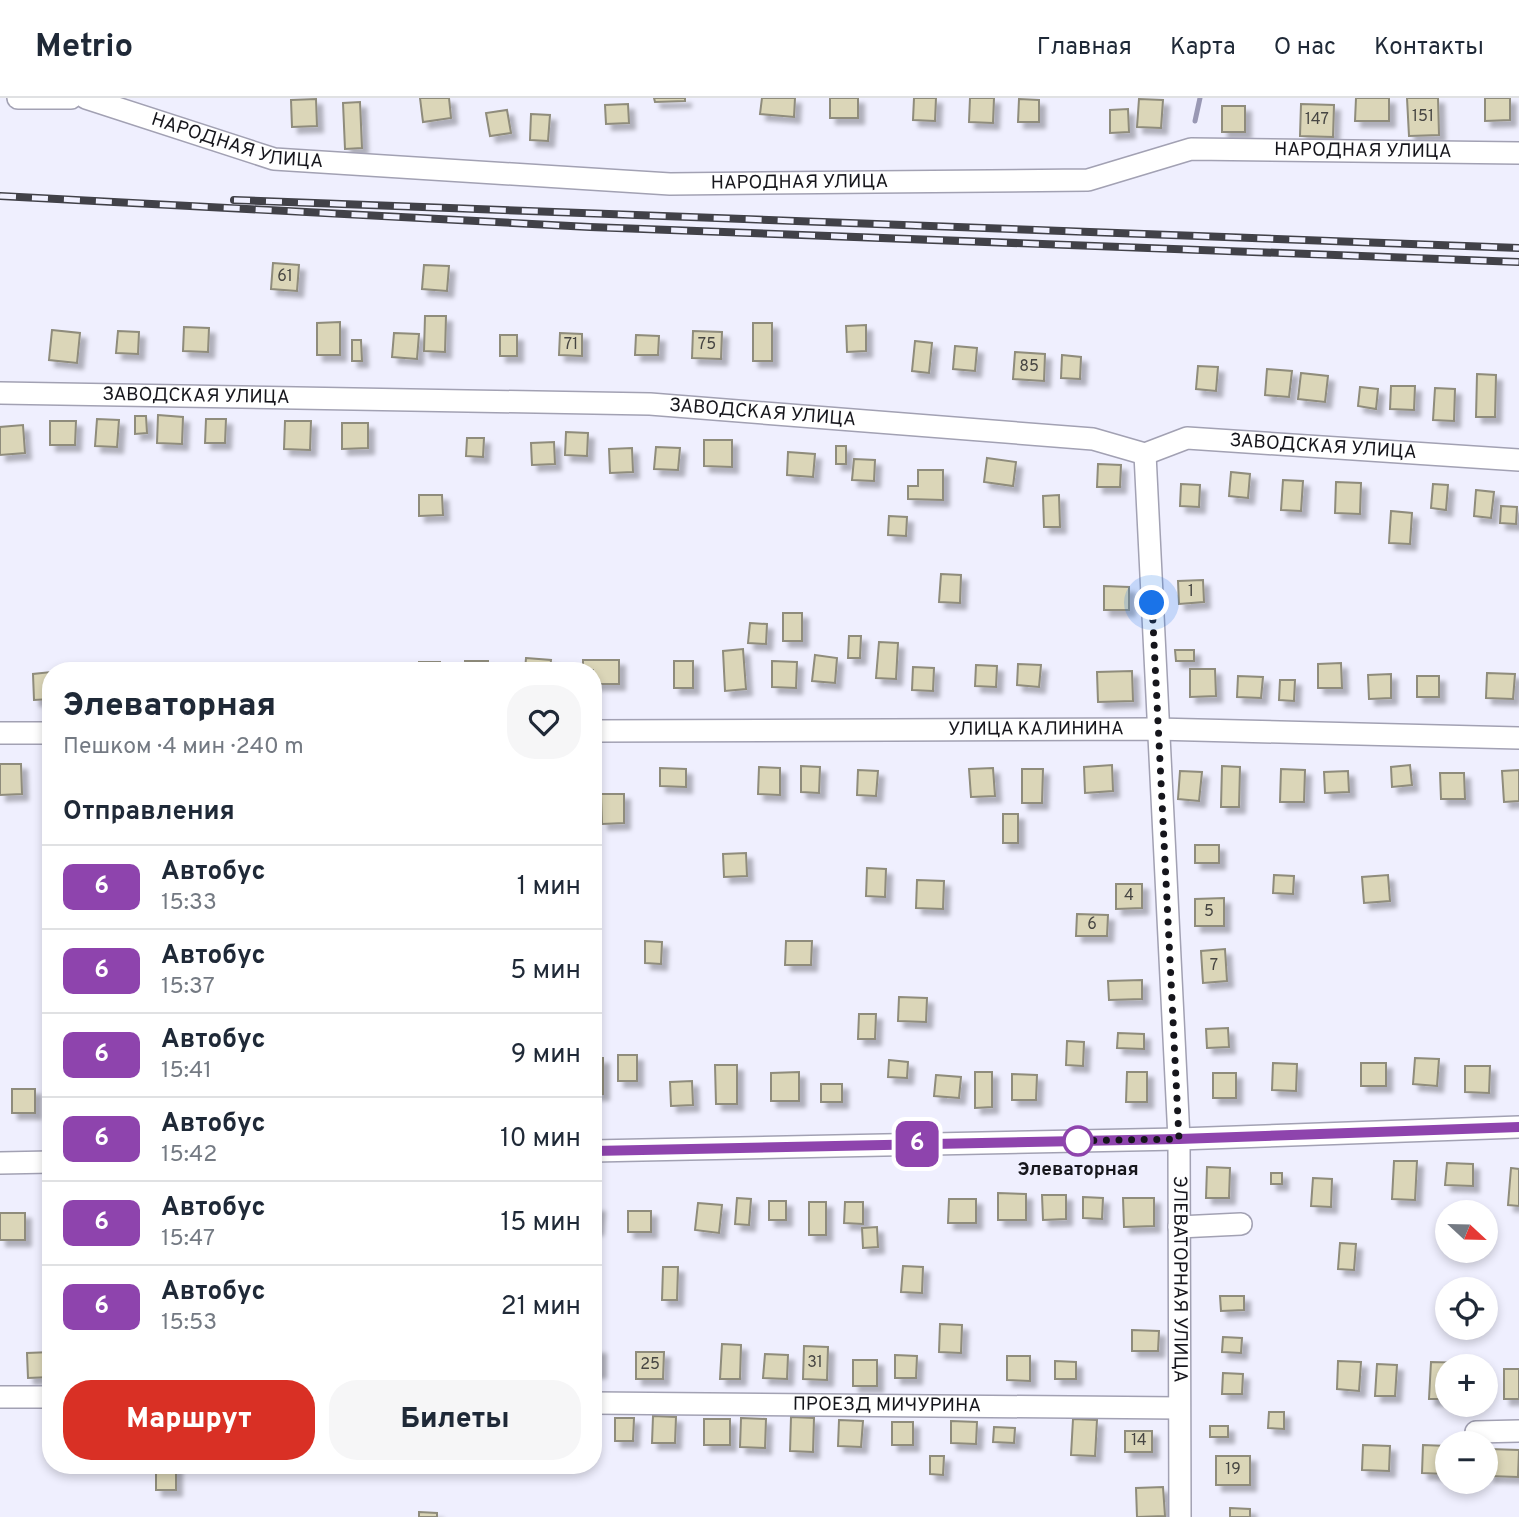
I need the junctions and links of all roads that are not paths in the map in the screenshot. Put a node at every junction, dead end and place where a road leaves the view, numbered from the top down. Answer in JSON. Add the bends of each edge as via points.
{"nodes":[{"id":1,"x":18,"y":98,"type":"edge"},
{"id":2,"x":71,"y":98,"type":"edge"},
{"id":3,"x":86,"y":98,"type":"edge"},
{"id":4,"x":1519,"y":153,"type":"edge"},
{"id":5,"x":0,"y":393,"type":"edge"},
{"id":6,"x":1145,"y":454,"type":"junction"},
{"id":7,"x":1519,"y":460,"type":"edge"},
{"id":8,"x":1156,"y":729,"type":"junction"},
{"id":9,"x":602,"y":731,"type":"edge"},
{"id":10,"x":0,"y":733,"type":"edge"},
{"id":11,"x":42,"y":733,"type":"edge"},
{"id":12,"x":1519,"y":738,"type":"edge"},
{"id":13,"x":1519,"y":1127,"type":"edge"},
{"id":14,"x":1179,"y":1139,"type":"junction"},
{"id":15,"x":602,"y":1151,"type":"edge"},
{"id":16,"x":42,"y":1162,"type":"edge"},
{"id":17,"x":0,"y":1163,"type":"edge"},
{"id":18,"x":1241,"y":1224,"type":"dead end"},
{"id":19,"x":1179,"y":1227,"type":"junction"},
{"id":20,"x":0,"y":1397,"type":"edge"},
{"id":21,"x":42,"y":1397,"type":"edge"},
{"id":22,"x":602,"y":1403,"type":"edge"},
{"id":23,"x":1180,"y":1408,"type":"junction"},
{"id":24,"x":1498,"y":1431,"type":"edge"},
{"id":25,"x":1519,"y":1431,"type":"edge"},
{"id":26,"x":1180,"y":1517,"type":"edge"}],
"edges":[{"from":1,"to":2,"type":"street"},
{"from":3,"to":4,"type":"street","name":"НАРОДНАЯ УЛИЦА","via":[[274,159],[670,184],[1088,180],[1191,149]]},
{"from":5,"to":6,"type":"street","name":"ЗАВОДСКАЯ УЛИЦА","via":[[650,404],[1093,439]]},
{"from":6,"to":7,"type":"street","name":"ЗАВОДСКАЯ УЛИЦА","via":[[1188,438]]},
{"from":6,"to":8,"type":"street","name":"ЭЛЕВАТОРНАЯ УЛИЦА"},
{"from":8,"to":9,"type":"street","name":"УЛИЦА КАЛИНИНА"},
{"from":8,"to":12,"type":"street","name":"УЛИЦА КАЛИНИНА"},
{"from":8,"to":14,"type":"street","name":"ЭЛЕВАТОРНАЯ УЛИЦА"},
{"from":10,"to":11,"type":"street"},
{"from":13,"to":14,"type":"street"},
{"from":14,"to":15,"type":"street"},
{"from":14,"to":19,"type":"street","name":"ЭЛЕВАТОРНАЯ УЛИЦА"},
{"from":16,"to":17,"type":"street"},
{"from":18,"to":19,"type":"street"},
{"from":19,"to":23,"type":"street","name":"ЭЛЕВАТОРНАЯ УЛИЦА"},
{"from":20,"to":21,"type":"street"},
{"from":22,"to":23,"type":"street","name":"ПРОЕЗД МИЧУРИНА"},
{"from":23,"to":26,"type":"street","name":"ЭЛЕВАТОРНАЯ УЛИЦА"},
{"from":24,"to":25,"type":"street"}]}
